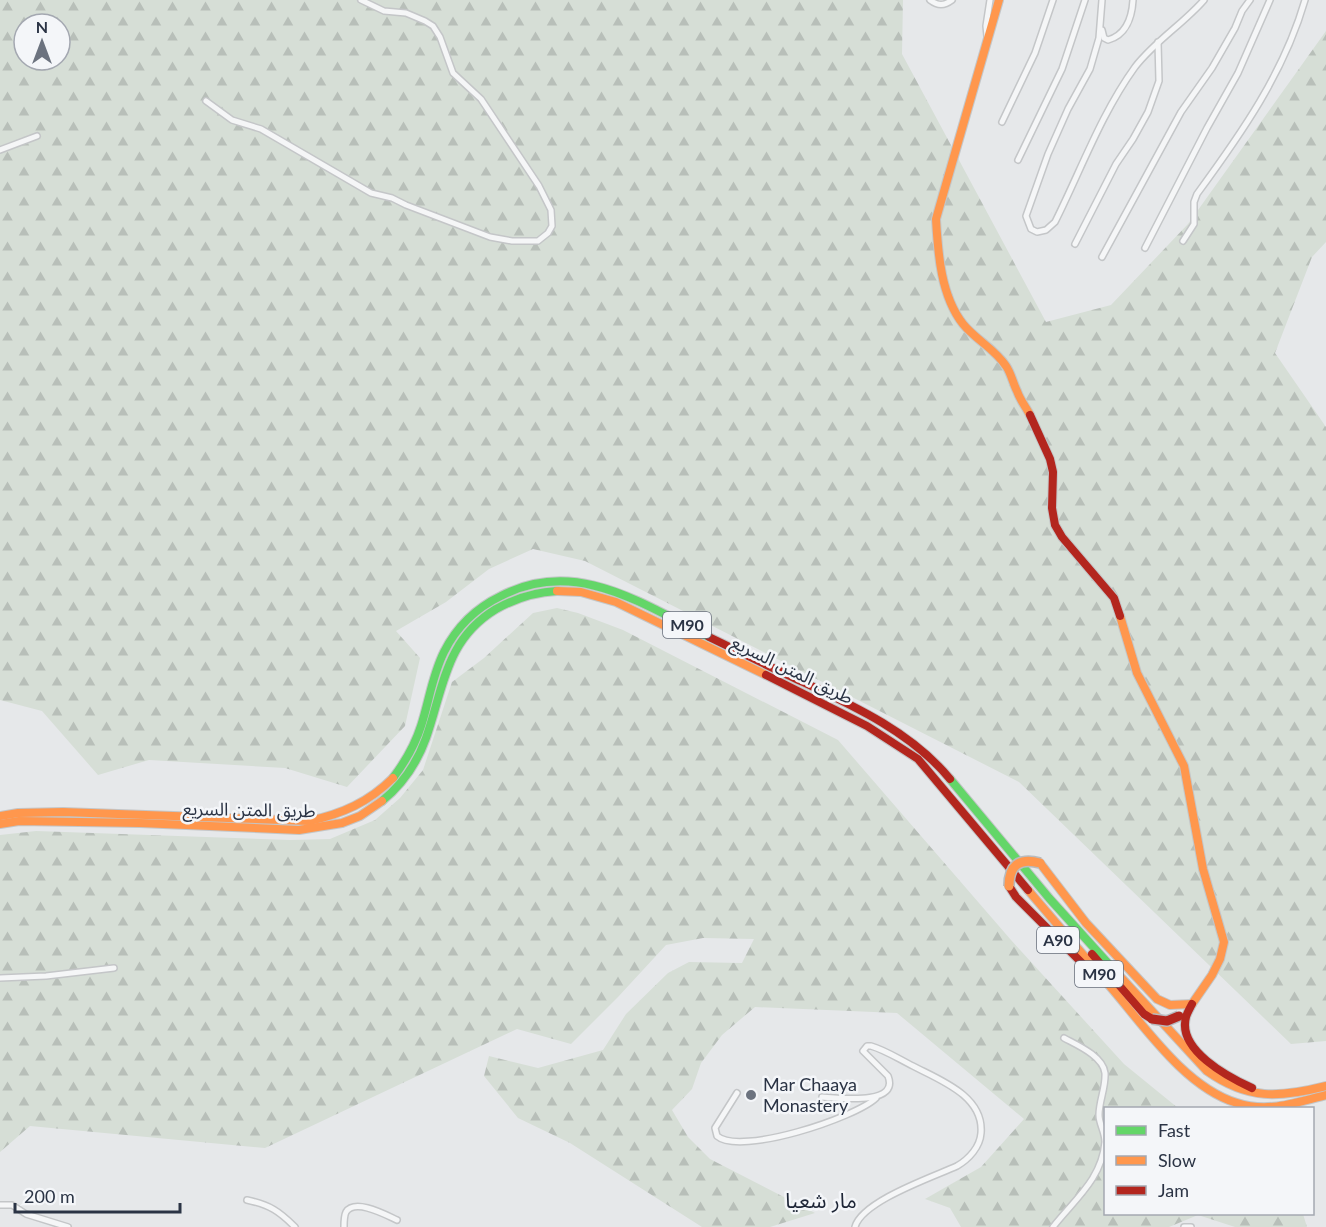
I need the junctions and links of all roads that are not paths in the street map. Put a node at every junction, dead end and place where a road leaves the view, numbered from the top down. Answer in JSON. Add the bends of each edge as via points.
{"nodes":[{"id":1,"x":361,"y":0,"type":"edge"},
{"id":2,"x":930,"y":0,"type":"edge"},
{"id":3,"x":952,"y":0,"type":"edge"},
{"id":4,"x":990,"y":0,"type":"edge"},
{"id":5,"x":999,"y":0,"type":"edge"},
{"id":6,"x":1053,"y":0,"type":"edge"},
{"id":7,"x":1085,"y":0,"type":"edge"},
{"id":8,"x":1102,"y":0,"type":"edge"},
{"id":9,"x":1133,"y":0,"type":"edge"},
{"id":10,"x":1204,"y":0,"type":"edge"},
{"id":11,"x":1250,"y":0,"type":"edge"},
{"id":12,"x":1270,"y":0,"type":"edge"},
{"id":13,"x":1305,"y":0,"type":"edge"},
{"id":14,"x":1100,"y":26,"type":"junction"},
{"id":15,"x":987,"y":38,"type":"junction"},
{"id":16,"x":1158,"y":42,"type":"junction"},
{"id":17,"x":206,"y":101,"type":"dead end"},
{"id":18,"x":1002,"y":122,"type":"dead end"},
{"id":19,"x":37,"y":136,"type":"dead end"},
{"id":20,"x":0,"y":150,"type":"edge"},
{"id":21,"x":1018,"y":160,"type":"dead end"},
{"id":22,"x":1183,"y":241,"type":"dead end"},
{"id":23,"x":1075,"y":244,"type":"dead end"},
{"id":24,"x":1145,"y":248,"type":"dead end"},
{"id":25,"x":1102,"y":257,"type":"dead end"},
{"id":26,"x":0,"y":816,"type":"edge"},
{"id":27,"x":0,"y":824,"type":"edge"},
{"id":28,"x":1049,"y":898,"type":"junction"},
{"id":29,"x":1086,"y":923,"type":"junction"},
{"id":30,"x":1059,"y":926,"type":"junction"},
{"id":31,"x":114,"y":968,"type":"dead end"},
{"id":32,"x":0,"y":978,"type":"edge"},
{"id":33,"x":1112,"y":988,"type":"junction"},
{"id":34,"x":1192,"y":1004,"type":"junction"},
{"id":35,"x":1182,"y":1014,"type":"junction"},
{"id":36,"x":1064,"y":1038,"type":"dead end"},
{"id":37,"x":1326,"y":1086,"type":"edge"},
{"id":38,"x":737,"y":1093,"type":"dead end"},
{"id":39,"x":1326,"y":1095,"type":"edge"},
{"id":40,"x":877,"y":1096,"type":"junction"},
{"id":41,"x":1268,"y":1096,"type":"junction"},
{"id":42,"x":822,"y":1098,"type":"dead end"},
{"id":43,"x":1104,"y":1131,"type":"edge"},
{"id":44,"x":1104,"y":1147,"type":"edge"},
{"id":45,"x":247,"y":1200,"type":"dead end"},
{"id":46,"x":0,"y":1205,"type":"edge"},
{"id":47,"x":398,"y":1220,"type":"dead end"},
{"id":48,"x":68,"y":1227,"type":"edge"},
{"id":49,"x":296,"y":1227,"type":"edge"},
{"id":50,"x":344,"y":1227,"type":"edge"},
{"id":51,"x":855,"y":1227,"type":"edge"},
{"id":52,"x":1053,"y":1227,"type":"edge"},
{"id":53,"x":1184,"y":1227,"type":"edge"},
{"id":54,"x":1191,"y":1227,"type":"edge"}],
"edges":[{"from":1,"to":17,"type":"street","via":[[384,11],[406,13],[433,26],[453,73],[481,99],[551,210],[552,226],[538,241],[490,237],[371,193],[261,129],[232,120]]},
{"from":2,"to":3,"type":"street","via":[[946,5]]},
{"from":4,"to":15,"type":"street"},
{"from":5,"to":15,"type":"main road"},
{"from":6,"to":18,"type":"street","via":[[1035,53]]},
{"from":7,"to":21,"type":"street","via":[[1062,69]]},
{"from":8,"to":14,"type":"street"},
{"from":9,"to":14,"type":"street","via":[[1129,23],[1113,39],[1104,38]]},
{"from":10,"to":16,"type":"street"},
{"from":11,"to":25,"type":"street","via":[[1212,68],[1181,112]]},
{"from":12,"to":24,"type":"street","via":[[1238,73]]},
{"from":13,"to":22,"type":"street","via":[[1273,80],[1197,194],[1194,224]]},
{"from":14,"to":16,"type":"street","via":[[1090,69],[1031,198],[1027,225],[1037,232],[1055,222],[1121,89]]},
{"from":15,"to":34,"type":"main road","via":[[936,219],[944,281],[951,304],[964,325],[1008,367],[1050,459],[1055,525],[1114,598],[1137,673],[1184,766],[1203,869],[1224,942],[1207,984]]},
{"from":16,"to":23,"type":"street","via":[[1160,72],[1148,112]]},
{"from":19,"to":20,"type":"street"},
{"from":26,"to":28,"type":"main road","name":"طريق المتن السريع","number":"M90","via":[[63,812],[309,821],[353,809],[381,790],[408,757],[438,666],[457,630],[505,593],[562,580],[622,594],[889,726],[929,756]]},
{"from":27,"to":30,"type":"main road","name":"طريق المتن السريع","number":"M90","via":[[140,823],[317,830],[349,822],[382,802],[407,776],[426,737],[447,666],[474,625],[497,608],[530,595],[580,591],[649,617],[849,716],[897,744],[932,774]]},
{"from":28,"to":29,"type":"main road","number":"A90"},
{"from":28,"to":41,"type":"main road","name":"طريق المتن السريع","number":"M90","via":[[1207,1071],[1232,1087]]},
{"from":29,"to":33,"type":"main road","number":"A90","bridge":true,"via":[[1040,862],[1019,862],[1010,873],[1009,886],[1016,897],[1088,971]]},
{"from":29,"to":34,"type":"main road","via":[[1162,1003]]},
{"from":30,"to":33,"type":"main road","name":"طريق المتن السريع","number":"M90"},
{"from":30,"to":35,"type":"main road","number":"A90","bridge":true,"via":[[1077,937],[1144,1014],[1167,1021]]},
{"from":31,"to":32,"type":"street"},
{"from":33,"to":39,"type":"main road","name":"طريق المتن السريع","number":"M90","via":[[1188,1076],[1217,1096],[1247,1106],[1269,1107]]},
{"from":34,"to":35,"type":"main road"},
{"from":35,"to":41,"type":"main road","via":[[1186,1035],[1203,1056],[1228,1078]]},
{"from":36,"to":43,"type":"street","via":[[1086,1050],[1105,1072],[1099,1118]]},
{"from":37,"to":41,"type":"main road","name":"طريق المتن السريع","number":"M90"},
{"from":38,"to":40,"type":"street","via":[[715,1128],[723,1141],[787,1135],[854,1111]]},
{"from":40,"to":42,"type":"street"},
{"from":40,"to":51,"type":"street","via":[[885,1092],[890,1081],[863,1051],[867,1046],[920,1070],[970,1100],[979,1115],[980,1139],[962,1163],[880,1201],[860,1216]]},
{"from":44,"to":52,"type":"street","via":[[1089,1186]]},
{"from":45,"to":49,"type":"street","via":[[267,1205]]},
{"from":46,"to":48,"type":"street","via":[[12,1205],[26,1214]]},
{"from":47,"to":50,"type":"street","via":[[369,1208],[352,1207],[345,1215]]},
{"from":53,"to":54,"type":"street"}]}
